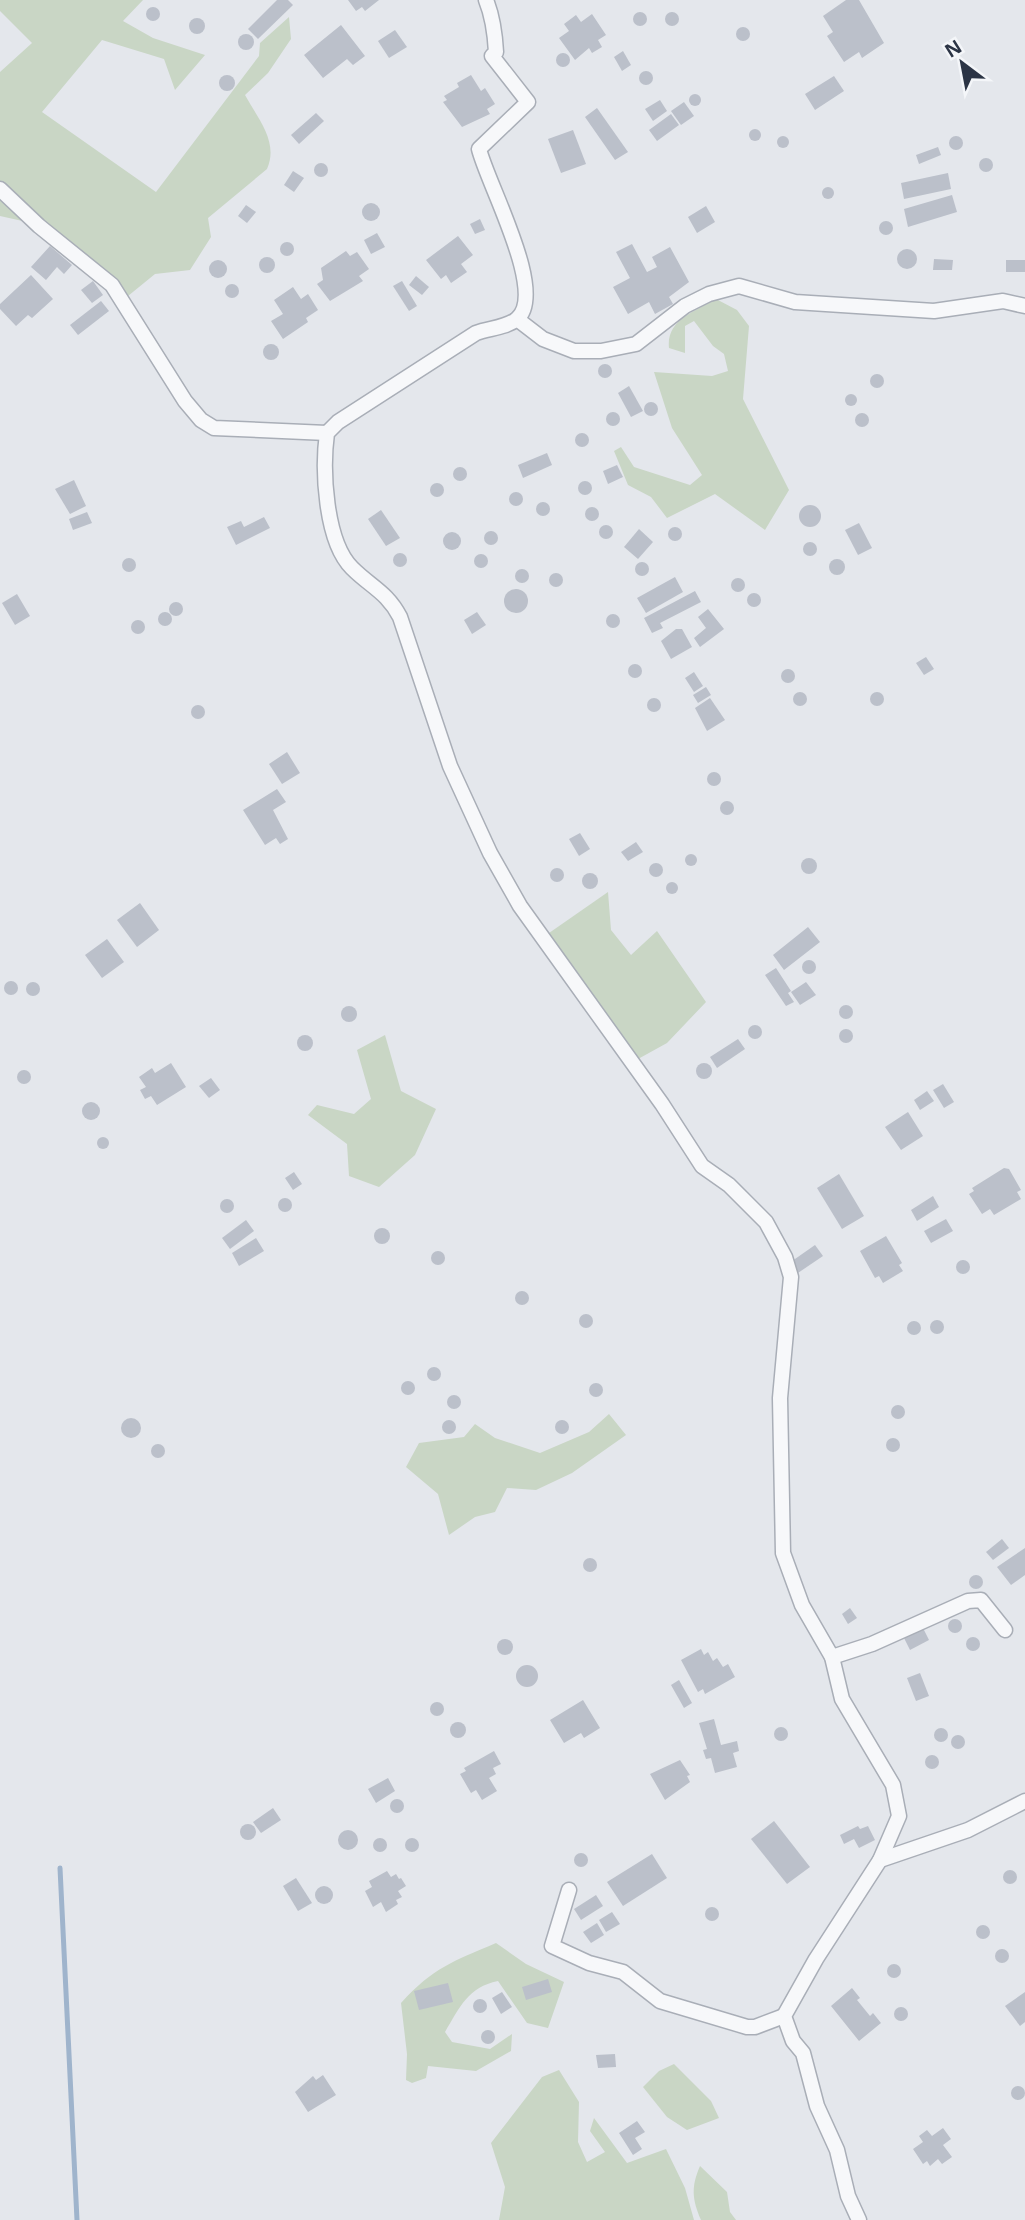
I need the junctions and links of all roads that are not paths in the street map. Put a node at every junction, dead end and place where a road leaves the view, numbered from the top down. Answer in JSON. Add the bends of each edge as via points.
{"nodes":[{"id":1,"x":486,"y":0,"type":"edge"},
{"id":2,"x":0,"y":189,"type":"edge"},
{"id":3,"x":1025,"y":306,"type":"edge"},
{"id":4,"x":517,"y":319,"type":"junction"},
{"id":5,"x":327,"y":433,"type":"junction"},
{"id":6,"x":1005,"y":1630,"type":"dead end"},
{"id":7,"x":832,"y":1657,"type":"junction"},
{"id":8,"x":1025,"y":1801,"type":"edge"},
{"id":9,"x":880,"y":1860,"type":"junction"},
{"id":10,"x":569,"y":1890,"type":"dead end"},
{"id":11,"x":784,"y":2016,"type":"junction"},
{"id":12,"x":859,"y":2220,"type":"edge"}],
"edges":[{"from":1,"to":4,"type":"street","via":[[495,41],[492,56],[527,102],[479,149],[525,279],[528,297]]},
{"from":2,"to":5,"type":"street","via":[[112,285],[201,420],[214,428]]},
{"from":3,"to":4,"type":"street","via":[[1003,301],[934,311],[795,302],[739,286],[685,306],[636,344],[601,351],[574,351]]},
{"from":4,"to":5,"type":"street","via":[[476,333]]},
{"from":5,"to":7,"type":"street","via":[[325,484],[339,549],[350,566],[390,599],[400,617],[450,766],[490,853],[520,906],[692,1153],[753,1206],[785,1257],[791,1277],[780,1398],[783,1553],[802,1605]]},
{"from":6,"to":7,"type":"street","via":[[981,1600],[968,1601]]},
{"from":7,"to":9,"type":"street","via":[[842,1699],[886,1770],[898,1801],[899,1816]]},
{"from":8,"to":9,"type":"street","via":[[968,1830]]},
{"from":9,"to":11,"type":"street"},
{"from":10,"to":11,"type":"street","via":[[552,1946],[623,1972],[660,2001],[747,2027]]},
{"from":11,"to":12,"type":"street","via":[[793,2042],[803,2053],[817,2106],[837,2150]]}]}
